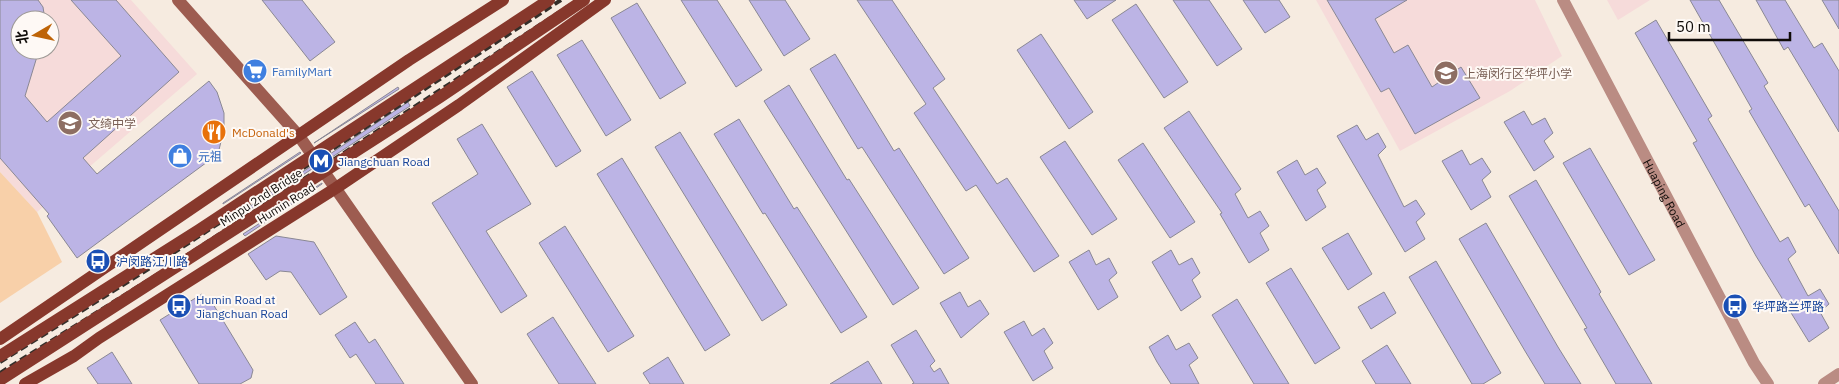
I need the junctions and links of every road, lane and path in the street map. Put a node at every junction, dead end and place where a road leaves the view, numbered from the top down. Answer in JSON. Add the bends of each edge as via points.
{"nodes":[{"id":1,"x":178,"y":0,"type":"edge"},
{"id":2,"x":503,"y":0,"type":"edge"},
{"id":3,"x":550,"y":0,"type":"edge"},
{"id":4,"x":584,"y":0,"type":"edge"},
{"id":5,"x":605,"y":0,"type":"edge"},
{"id":6,"x":1564,"y":0,"type":"edge"},
{"id":7,"x":299,"y":136,"type":"junction"},
{"id":8,"x":336,"y":188,"type":"junction"},
{"id":9,"x":0,"y":339,"type":"edge"},
{"id":10,"x":0,"y":356,"type":"edge"},
{"id":11,"x":1839,"y":374,"type":"edge"},
{"id":12,"x":0,"y":380,"type":"edge"},
{"id":13,"x":25,"y":384,"type":"edge"},
{"id":14,"x":472,"y":384,"type":"edge"},
{"id":15,"x":1768,"y":384,"type":"edge"},
{"id":16,"x":1824,"y":384,"type":"edge"}],
"edges":[{"from":1,"to":7,"type":"main road"},
{"from":2,"to":7,"type":"main road"},
{"from":3,"to":10,"type":"main road","name":"Minpu 2nd Bridge","bridge":true},
{"from":4,"to":12,"type":"main road","name":"Minpu 2nd Bridge","bridge":true,"via":[[440,97]]},
{"from":5,"to":8,"type":"main road","name":"Humin Road"},
{"from":6,"to":15,"type":"street","name":"Huaping Road","via":[[1754,363]]},
{"from":7,"to":8,"type":"main road"},
{"from":7,"to":9,"type":"main road"},
{"from":8,"to":13,"type":"main road","name":"Humin Road"},
{"from":8,"to":14,"type":"main road"},
{"from":11,"to":16,"type":"street"}]}
